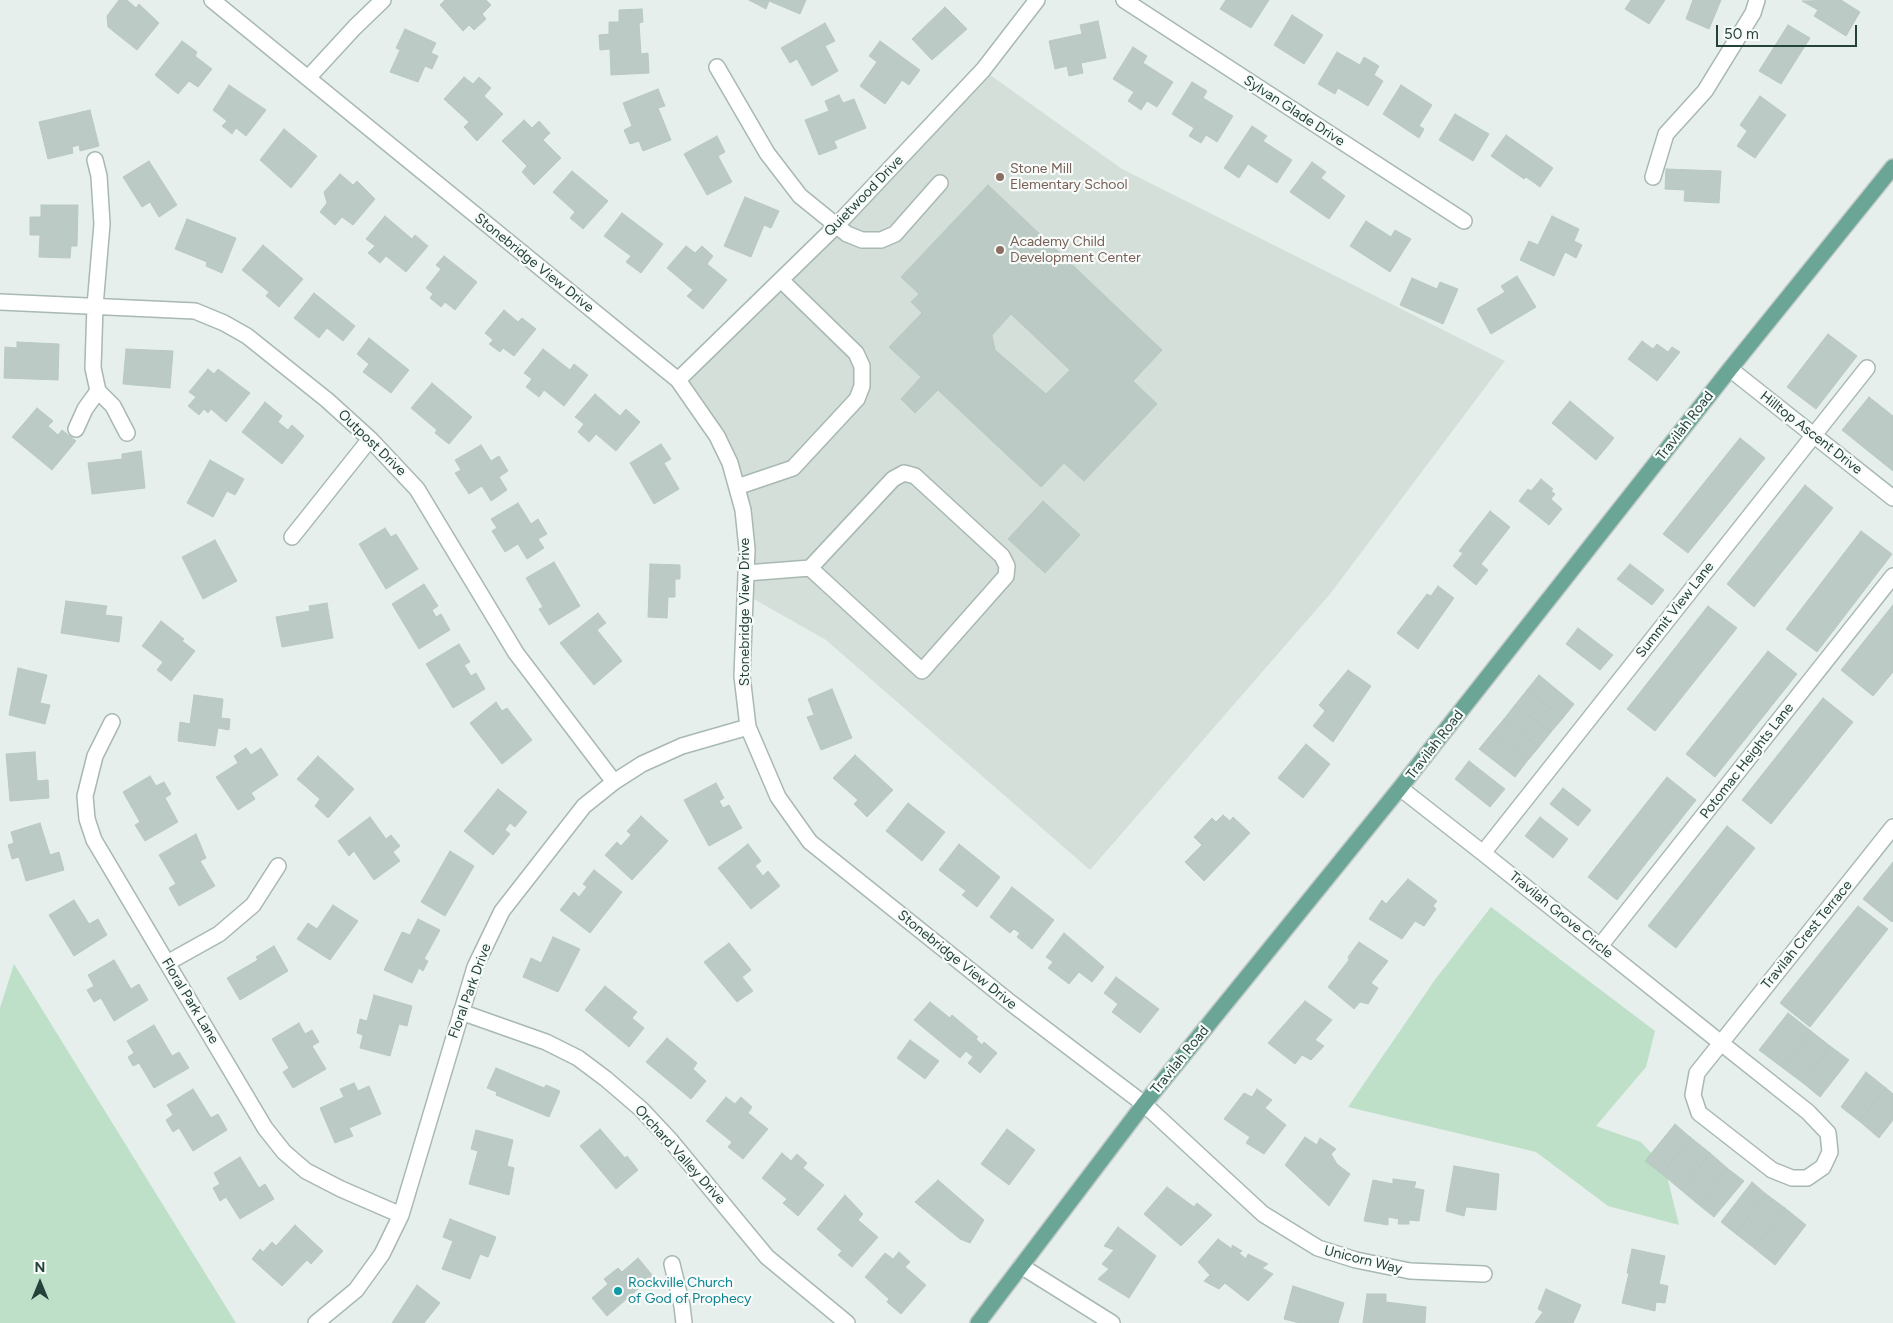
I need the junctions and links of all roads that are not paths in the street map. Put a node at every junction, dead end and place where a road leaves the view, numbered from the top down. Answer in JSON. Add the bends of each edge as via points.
{"nodes":[{"id":1,"x":212,"y":0,"type":"edge"},
{"id":2,"x":383,"y":0,"type":"edge"},
{"id":3,"x":1037,"y":0,"type":"edge"},
{"id":4,"x":1124,"y":0,"type":"edge"},
{"id":5,"x":1757,"y":0,"type":"edge"},
{"id":6,"x":717,"y":67,"type":"dead end"},
{"id":7,"x":308,"y":78,"type":"junction"},
{"id":8,"x":95,"y":160,"type":"dead end"},
{"id":9,"x":1893,"y":167,"type":"edge"},
{"id":10,"x":1653,"y":177,"type":"dead end"},
{"id":11,"x":940,"y":183,"type":"dead end"},
{"id":12,"x":1464,"y":221,"type":"dead end"},
{"id":13,"x":836,"y":226,"type":"junction"},
{"id":14,"x":781,"y":280,"type":"junction"},
{"id":15,"x":0,"y":302,"type":"edge"},
{"id":16,"x":95,"y":306,"type":"junction"},
{"id":17,"x":1867,"y":368,"type":"dead end"},
{"id":18,"x":1730,"y":369,"type":"junction"},
{"id":19,"x":678,"y":380,"type":"junction"},
{"id":20,"x":98,"y":391,"type":"junction"},
{"id":21,"x":76,"y":429,"type":"dead end"},
{"id":22,"x":127,"y":434,"type":"dead end"},
{"id":23,"x":1813,"y":435,"type":"junction"},
{"id":24,"x":370,"y":439,"type":"junction"},
{"id":25,"x":737,"y":487,"type":"junction"},
{"id":26,"x":1893,"y":498,"type":"edge"},
{"id":27,"x":292,"y":537,"type":"dead end"},
{"id":28,"x":810,"y":568,"type":"junction"},
{"id":29,"x":746,"y":573,"type":"junction"},
{"id":30,"x":1893,"y":576,"type":"edge"},
{"id":31,"x":112,"y":722,"type":"dead end"},
{"id":32,"x":748,"y":727,"type":"junction"},
{"id":33,"x":614,"y":782,"type":"junction"},
{"id":34,"x":1400,"y":788,"type":"junction"},
{"id":35,"x":1893,"y":827,"type":"edge"},
{"id":36,"x":1483,"y":853,"type":"junction"},
{"id":37,"x":278,"y":866,"type":"dead end"},
{"id":38,"x":1600,"y":946,"type":"junction"},
{"id":39,"x":168,"y":963,"type":"junction"},
{"id":40,"x":461,"y":1012,"type":"junction"},
{"id":41,"x":1721,"y":1043,"type":"junction"},
{"id":42,"x":1144,"y":1104,"type":"junction"},
{"id":43,"x":401,"y":1215,"type":"junction"},
{"id":44,"x":672,"y":1264,"type":"dead end"},
{"id":45,"x":1022,"y":1266,"type":"junction"},
{"id":46,"x":1484,"y":1274,"type":"dead end"},
{"id":47,"x":316,"y":1323,"type":"edge"},
{"id":48,"x":684,"y":1323,"type":"edge"},
{"id":49,"x":847,"y":1323,"type":"edge"},
{"id":50,"x":978,"y":1323,"type":"edge"},
{"id":51,"x":1112,"y":1323,"type":"edge"}],
"edges":[{"from":1,"to":7,"type":"street","name":"Stonebridge View Drive"},
{"from":2,"to":7,"type":"street"},
{"from":3,"to":13,"type":"street","name":"Quietwood Drive","via":[[983,70]]},
{"from":4,"to":12,"type":"street","name":"Sylvan Glade Drive"},
{"from":5,"to":10,"type":"street","via":[[1753,13],[1705,91],[1666,134]]},
{"from":6,"to":13,"type":"street","via":[[767,153],[800,196]]},
{"from":7,"to":19,"type":"street","name":"Stonebridge View Drive"},
{"from":8,"to":16,"type":"street","via":[[102,224]]},
{"from":9,"to":18,"type":"main road","name":"Travilah Road"},
{"from":11,"to":13,"type":"street","via":[[895,234],[881,240],[862,240]]},
{"from":13,"to":14,"type":"street","name":"Quietwood Drive"},
{"from":14,"to":19,"type":"street","name":"Quietwood Drive"},
{"from":14,"to":25,"type":"street","via":[[856,353],[862,366],[862,386],[858,399],[793,468]]},
{"from":15,"to":16,"type":"street","name":"Outpost Drive"},
{"from":16,"to":20,"type":"street","via":[[93,368]]},
{"from":16,"to":24,"type":"street","name":"Outpost Drive","via":[[194,311],[224,323],[247,336]]},
{"from":17,"to":23,"type":"street","name":"Summit View Lane"},
{"from":18,"to":23,"type":"street","name":"Hilltop Ascent Drive"},
{"from":18,"to":34,"type":"main road","name":"Travilah Road"},
{"from":19,"to":25,"type":"street","name":"Stonebridge View Drive","via":[[717,436]]},
{"from":20,"to":21,"type":"street"},
{"from":20,"to":22,"type":"street","via":[[113,406]]},
{"from":23,"to":26,"type":"street","name":"Hilltop Ascent Drive"},
{"from":23,"to":36,"type":"street","name":"Summit View Lane"},
{"from":24,"to":27,"type":"street"},
{"from":24,"to":33,"type":"street","name":"Outpost Drive","via":[[418,489],[516,653]]},
{"from":25,"to":29,"type":"street","name":"Stonebridge View Drive","via":[[744,520]]},
{"from":28,"to":28,"type":"street","via":[[922,671],[1006,576],[1007,566],[1002,556],[915,476],[904,473],[892,479]]},
{"from":28,"to":29,"type":"street"},
{"from":29,"to":32,"type":"street","name":"Stonebridge View Drive","via":[[742,676]]},
{"from":30,"to":38,"type":"street","name":"Potomac Heights Lane"},
{"from":31,"to":39,"type":"street","name":"Floral Park Lane","via":[[95,756],[85,796],[87,819],[94,840]]},
{"from":32,"to":33,"type":"street","name":"Floral Park Drive","via":[[682,746],[642,764]]},
{"from":32,"to":42,"type":"street","name":"Stonebridge View Drive","via":[[778,797],[810,842],[1011,1003]]},
{"from":33,"to":40,"type":"street","name":"Floral Park Drive","via":[[584,806],[502,911],[476,967]]},
{"from":34,"to":36,"type":"street","name":"Travilah Grove Circle"},
{"from":34,"to":42,"type":"main road","name":"Travilah Road"},
{"from":35,"to":41,"type":"street","name":"Travilah Crest Terrace"},
{"from":36,"to":38,"type":"street","name":"Travilah Grove Circle"},
{"from":37,"to":39,"type":"street","via":[[253,905],[219,934]]},
{"from":38,"to":41,"type":"street","name":"Travilah Grove Circle"},
{"from":39,"to":43,"type":"street","name":"Floral Park Lane","via":[[266,1128],[284,1152],[306,1171]]},
{"from":40,"to":43,"type":"street","name":"Floral Park Drive"},
{"from":40,"to":49,"type":"street","name":"Orchard Valley Drive","via":[[546,1042],[578,1058],[606,1079],[671,1141],[767,1257]]},
{"from":41,"to":41,"type":"street","name":"Travilah Grove Circle","via":[[1697,1074],[1693,1095],[1699,1114],[1772,1170],[1792,1178],[1807,1178],[1823,1167],[1830,1152],[1828,1133],[1808,1112]]},
{"from":42,"to":45,"type":"main road","name":"Travilah Road"},
{"from":42,"to":46,"type":"street","name":"Unicorn Way","via":[[1263,1214],[1318,1248],[1410,1271]]},
{"from":43,"to":47,"type":"street","name":"Floral Park Drive","via":[[382,1254],[356,1290]]},
{"from":44,"to":48,"type":"street"},
{"from":45,"to":50,"type":"main road","name":"Travilah Road"},
{"from":45,"to":51,"type":"street"}]}
